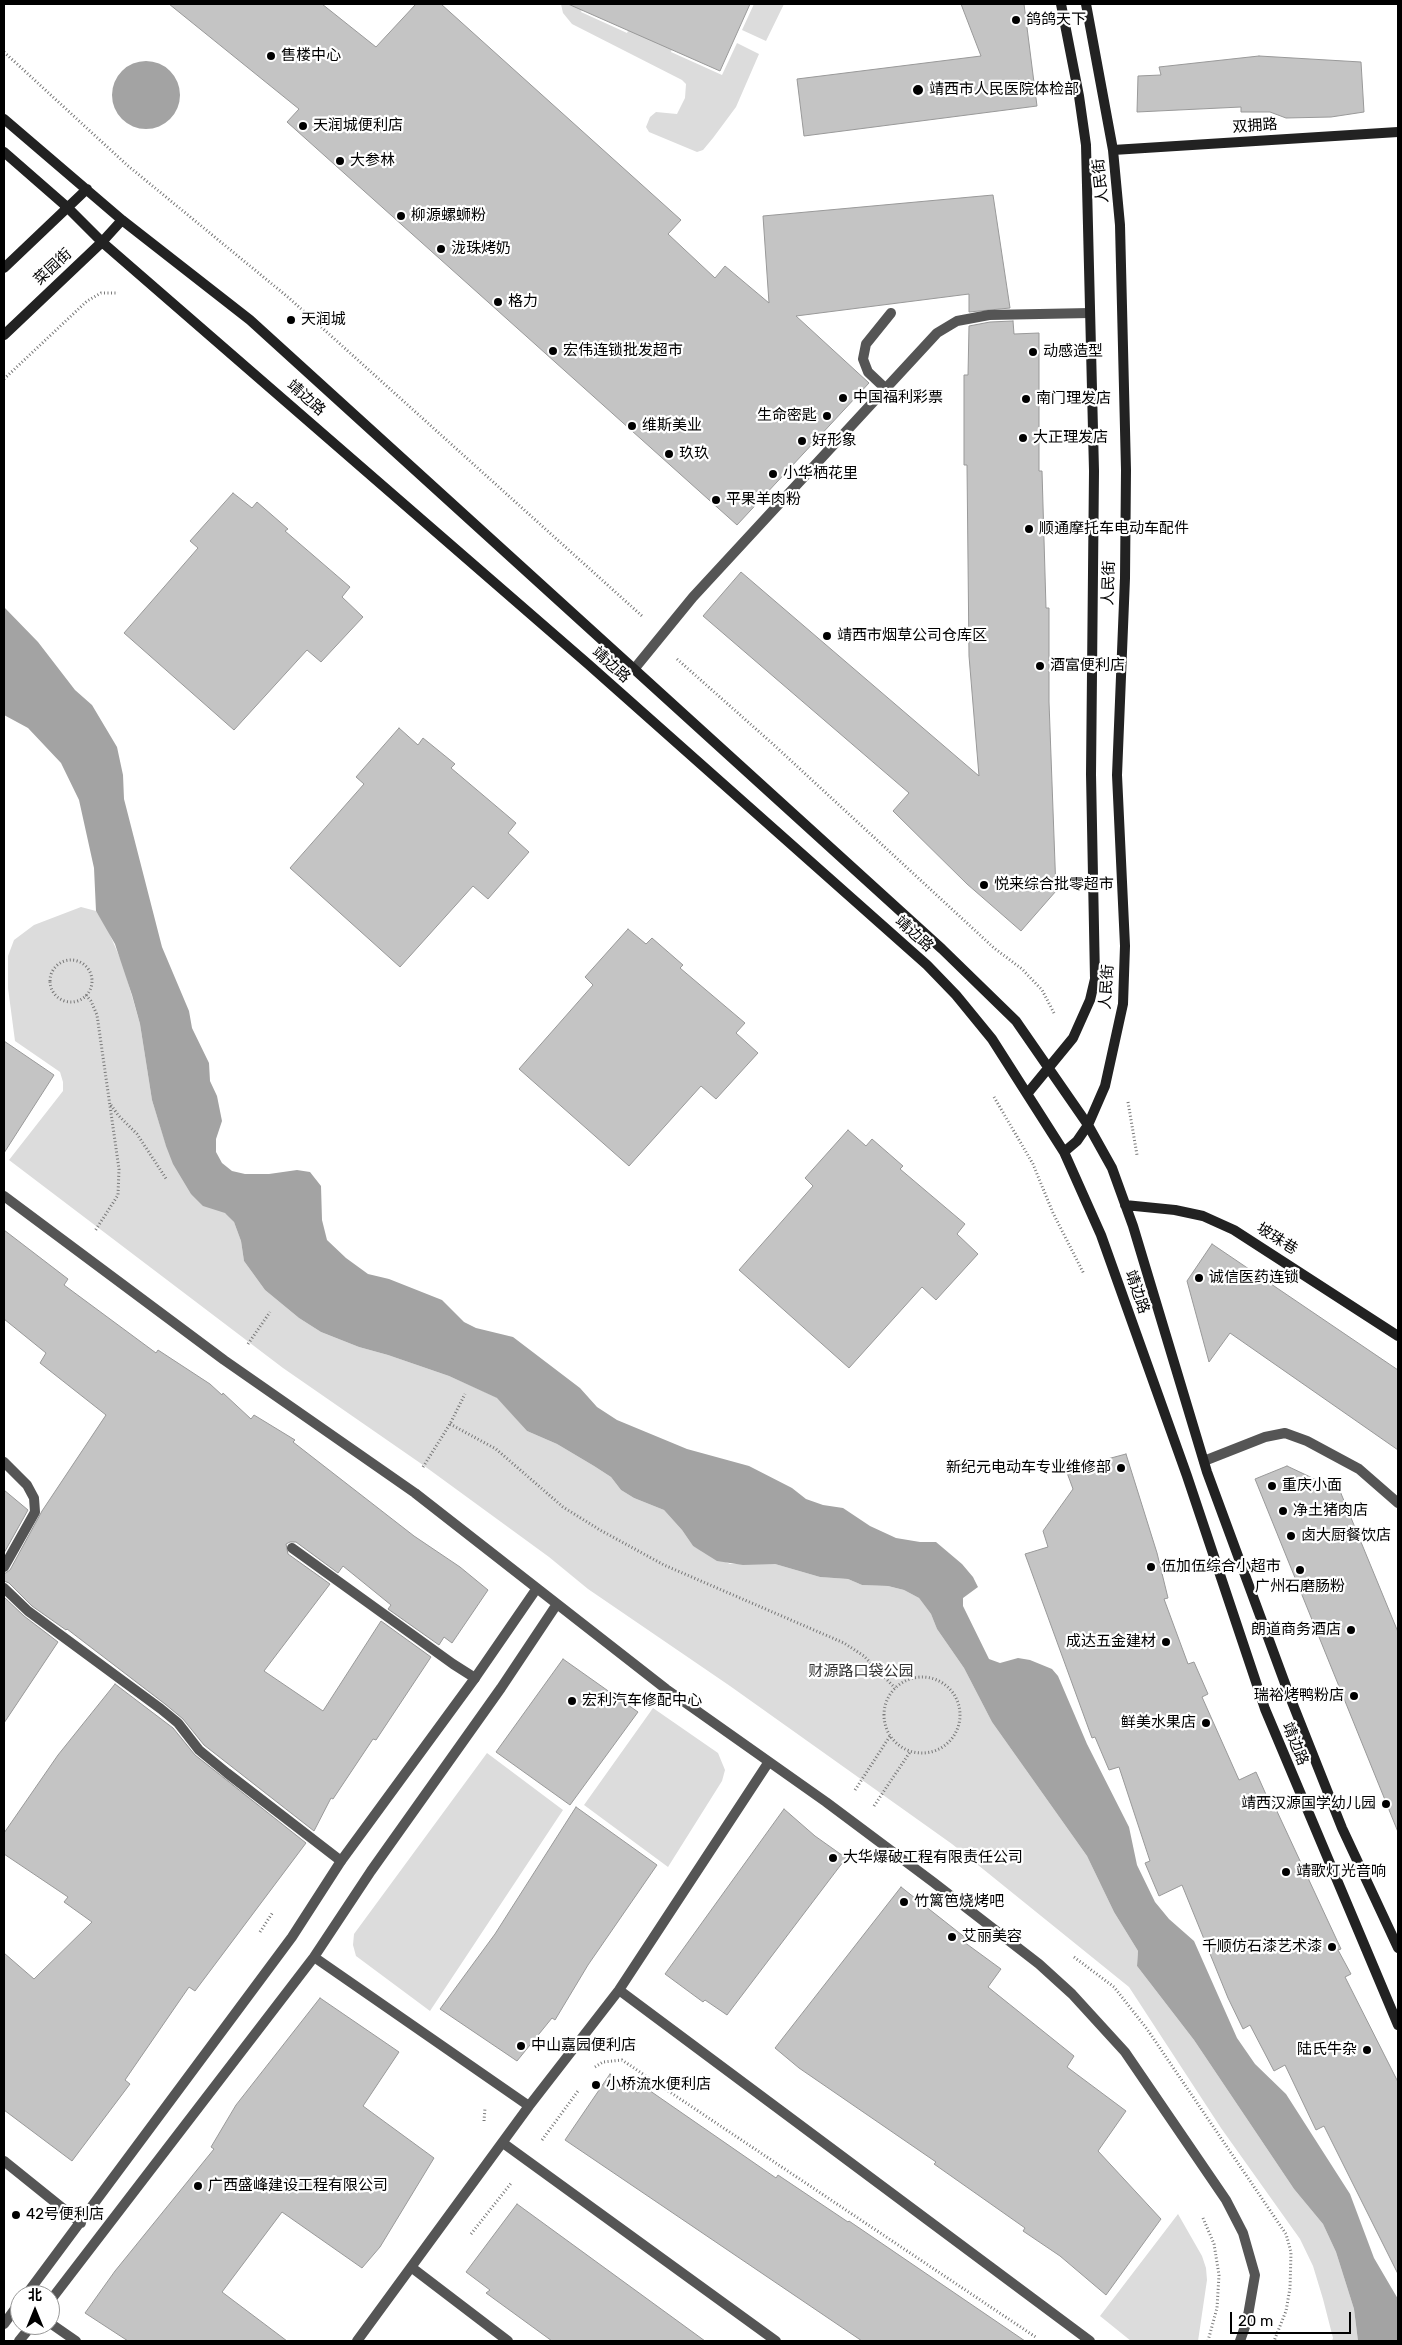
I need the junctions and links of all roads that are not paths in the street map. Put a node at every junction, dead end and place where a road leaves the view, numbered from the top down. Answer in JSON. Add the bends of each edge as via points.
{"nodes":[{"id":1,"x":1061,"y":4,"type":"edge"},
{"id":2,"x":1086,"y":4,"type":"edge"},
{"id":3,"x":4,"y":119,"type":"edge"},
{"id":4,"x":1398,"y":132,"type":"edge"},
{"id":5,"x":1113,"y":150,"type":"junction"},
{"id":6,"x":4,"y":152,"type":"edge"},
{"id":7,"x":87,"y":190,"type":"junction"},
{"id":8,"x":67,"y":207,"type":"junction"},
{"id":9,"x":122,"y":220,"type":"junction"},
{"id":10,"x":102,"y":242,"type":"junction"},
{"id":11,"x":4,"y":268,"type":"edge"},
{"id":12,"x":891,"y":313,"type":"dead end"},
{"id":13,"x":1090,"y":313,"type":"junction"},
{"id":14,"x":4,"y":335,"type":"edge"},
{"id":15,"x":886,"y":389,"type":"junction"},
{"id":16,"x":635,"y":668,"type":"junction"},
{"id":17,"x":1049,"y":1069,"type":"junction"},
{"id":18,"x":1027,"y":1094,"type":"junction"},
{"id":19,"x":1088,"y":1125,"type":"junction"},
{"id":20,"x":1064,"y":1152,"type":"junction"},
{"id":21,"x":4,"y":1196,"type":"edge"},
{"id":22,"x":1125,"y":1205,"type":"junction"},
{"id":23,"x":1398,"y":1336,"type":"edge"},
{"id":24,"x":1204,"y":1461,"type":"junction"},
{"id":25,"x":4,"y":1462,"type":"edge"},
{"id":26,"x":1398,"y":1503,"type":"edge"},
{"id":27,"x":292,"y":1548,"type":"dead end"},
{"id":28,"x":4,"y":1567,"type":"edge"},
{"id":29,"x":4,"y":1588,"type":"edge"},
{"id":30,"x":537,"y":1588,"type":"junction"},
{"id":31,"x":557,"y":1604,"type":"junction"},
{"id":32,"x":475,"y":1678,"type":"junction"},
{"id":33,"x":768,"y":1763,"type":"junction"},
{"id":34,"x":341,"y":1861,"type":"junction"},
{"id":35,"x":1398,"y":1948,"type":"edge"},
{"id":36,"x":314,"y":1957,"type":"junction"},
{"id":37,"x":620,"y":1990,"type":"junction"},
{"id":38,"x":1398,"y":2026,"type":"edge"},
{"id":39,"x":529,"y":2106,"type":"junction"},
{"id":40,"x":503,"y":2142,"type":"junction"},
{"id":41,"x":4,"y":2161,"type":"edge"},
{"id":42,"x":81,"y":2223,"type":"junction"},
{"id":43,"x":411,"y":2267,"type":"junction"},
{"id":44,"x":34,"y":2285,"type":"edge"},
{"id":45,"x":60,"y":2288,"type":"edge"},
{"id":46,"x":60,"y":2330,"type":"edge"},
{"id":47,"x":76,"y":2341,"type":"edge"},
{"id":48,"x":357,"y":2341,"type":"edge"},
{"id":49,"x":508,"y":2341,"type":"edge"},
{"id":50,"x":776,"y":2341,"type":"edge"},
{"id":51,"x":1090,"y":2341,"type":"edge"},
{"id":52,"x":1240,"y":2341,"type":"edge"}],
"edges":[{"from":1,"to":13,"type":"main road","name":"人民街","via":[[1086,145]]},
{"from":2,"to":5,"type":"main road","name":"人民街"},
{"from":3,"to":7,"type":"main road","name":"靖边路"},
{"from":4,"to":5,"type":"main road","name":"双拥路"},
{"from":5,"to":19,"type":"main road","name":"人民街","via":[[1120,225],[1126,470],[1117,776],[1125,946],[1123,1004],[1114,1053],[1105,1086]]},
{"from":6,"to":8,"type":"main road","name":"靖边路"},
{"from":7,"to":8,"type":"main road"},
{"from":7,"to":9,"type":"main road","name":"靖边路"},
{"from":8,"to":10,"type":"main road","name":"靖边路"},
{"from":8,"to":11,"type":"main road"},
{"from":9,"to":10,"type":"main road","name":"菜园街"},
{"from":9,"to":16,"type":"main road","name":"靖边路","via":[[250,320]]},
{"from":10,"to":14,"type":"main road","name":"菜园街"},
{"from":10,"to":18,"type":"main road","name":"靖边路","via":[[588,664],[927,965],[992,1039]]},
{"from":12,"to":15,"type":"street","via":[[866,344],[863,359],[868,372]]},
{"from":13,"to":15,"type":"street","via":[[989,315],[957,321],[937,333]]},
{"from":13,"to":17,"type":"main road","name":"人民街","via":[[1094,471],[1091,774],[1096,979],[1073,1038]]},
{"from":15,"to":16,"type":"street","via":[[693,596]]},
{"from":16,"to":17,"type":"main road","name":"靖边路","via":[[942,949],[1016,1021]]},
{"from":17,"to":18,"type":"main road","name":"人民街"},
{"from":17,"to":19,"type":"main road","name":"靖边路"},
{"from":18,"to":20,"type":"main road","name":"靖边路"},
{"from":19,"to":20,"type":"main road","name":"人民街","via":[[1077,1142]]},
{"from":19,"to":22,"type":"main road","name":"靖边路","via":[[1112,1168]]},
{"from":20,"to":38,"type":"main road","name":"靖边路","via":[[1101,1235],[1265,1709]]},
{"from":21,"to":30,"type":"street","via":[[224,1360],[415,1493]]},
{"from":22,"to":23,"type":"main road","name":"坡珠巷","via":[[1203,1216],[1234,1230]]},
{"from":22,"to":24,"type":"main road","name":"靖边路"},
{"from":24,"to":26,"type":"street","via":[[1265,1437],[1285,1434],[1307,1441],[1359,1469]]},
{"from":24,"to":35,"type":"main road","name":"靖边路","via":[[1300,1723],[1342,1828]]},
{"from":25,"to":28,"type":"street","via":[[27,1485],[34,1498],[35,1512]]},
{"from":27,"to":32,"type":"street"},
{"from":29,"to":34,"type":"street","via":[[28,1611],[178,1723],[200,1750]]},
{"from":30,"to":31,"type":"street"},
{"from":30,"to":32,"type":"street"},
{"from":31,"to":33,"type":"street"},
{"from":31,"to":36,"type":"street"},
{"from":32,"to":34,"type":"street"},
{"from":33,"to":37,"type":"street"},
{"from":33,"to":52,"type":"street","via":[[834,1808],[1040,1964],[1125,2052],[1226,2200],[1243,2233],[1255,2275]]},
{"from":34,"to":42,"type":"street","via":[[292,1937]]},
{"from":36,"to":39,"type":"street"},
{"from":36,"to":45,"type":"street"},
{"from":37,"to":39,"type":"street"},
{"from":37,"to":51,"type":"street"},
{"from":39,"to":40,"type":"street"},
{"from":40,"to":43,"type":"street"},
{"from":40,"to":50,"type":"street"},
{"from":41,"to":42,"type":"street"},
{"from":42,"to":44,"type":"street"},
{"from":43,"to":48,"type":"street"},
{"from":43,"to":49,"type":"street"},
{"from":46,"to":47,"type":"street"}]}
